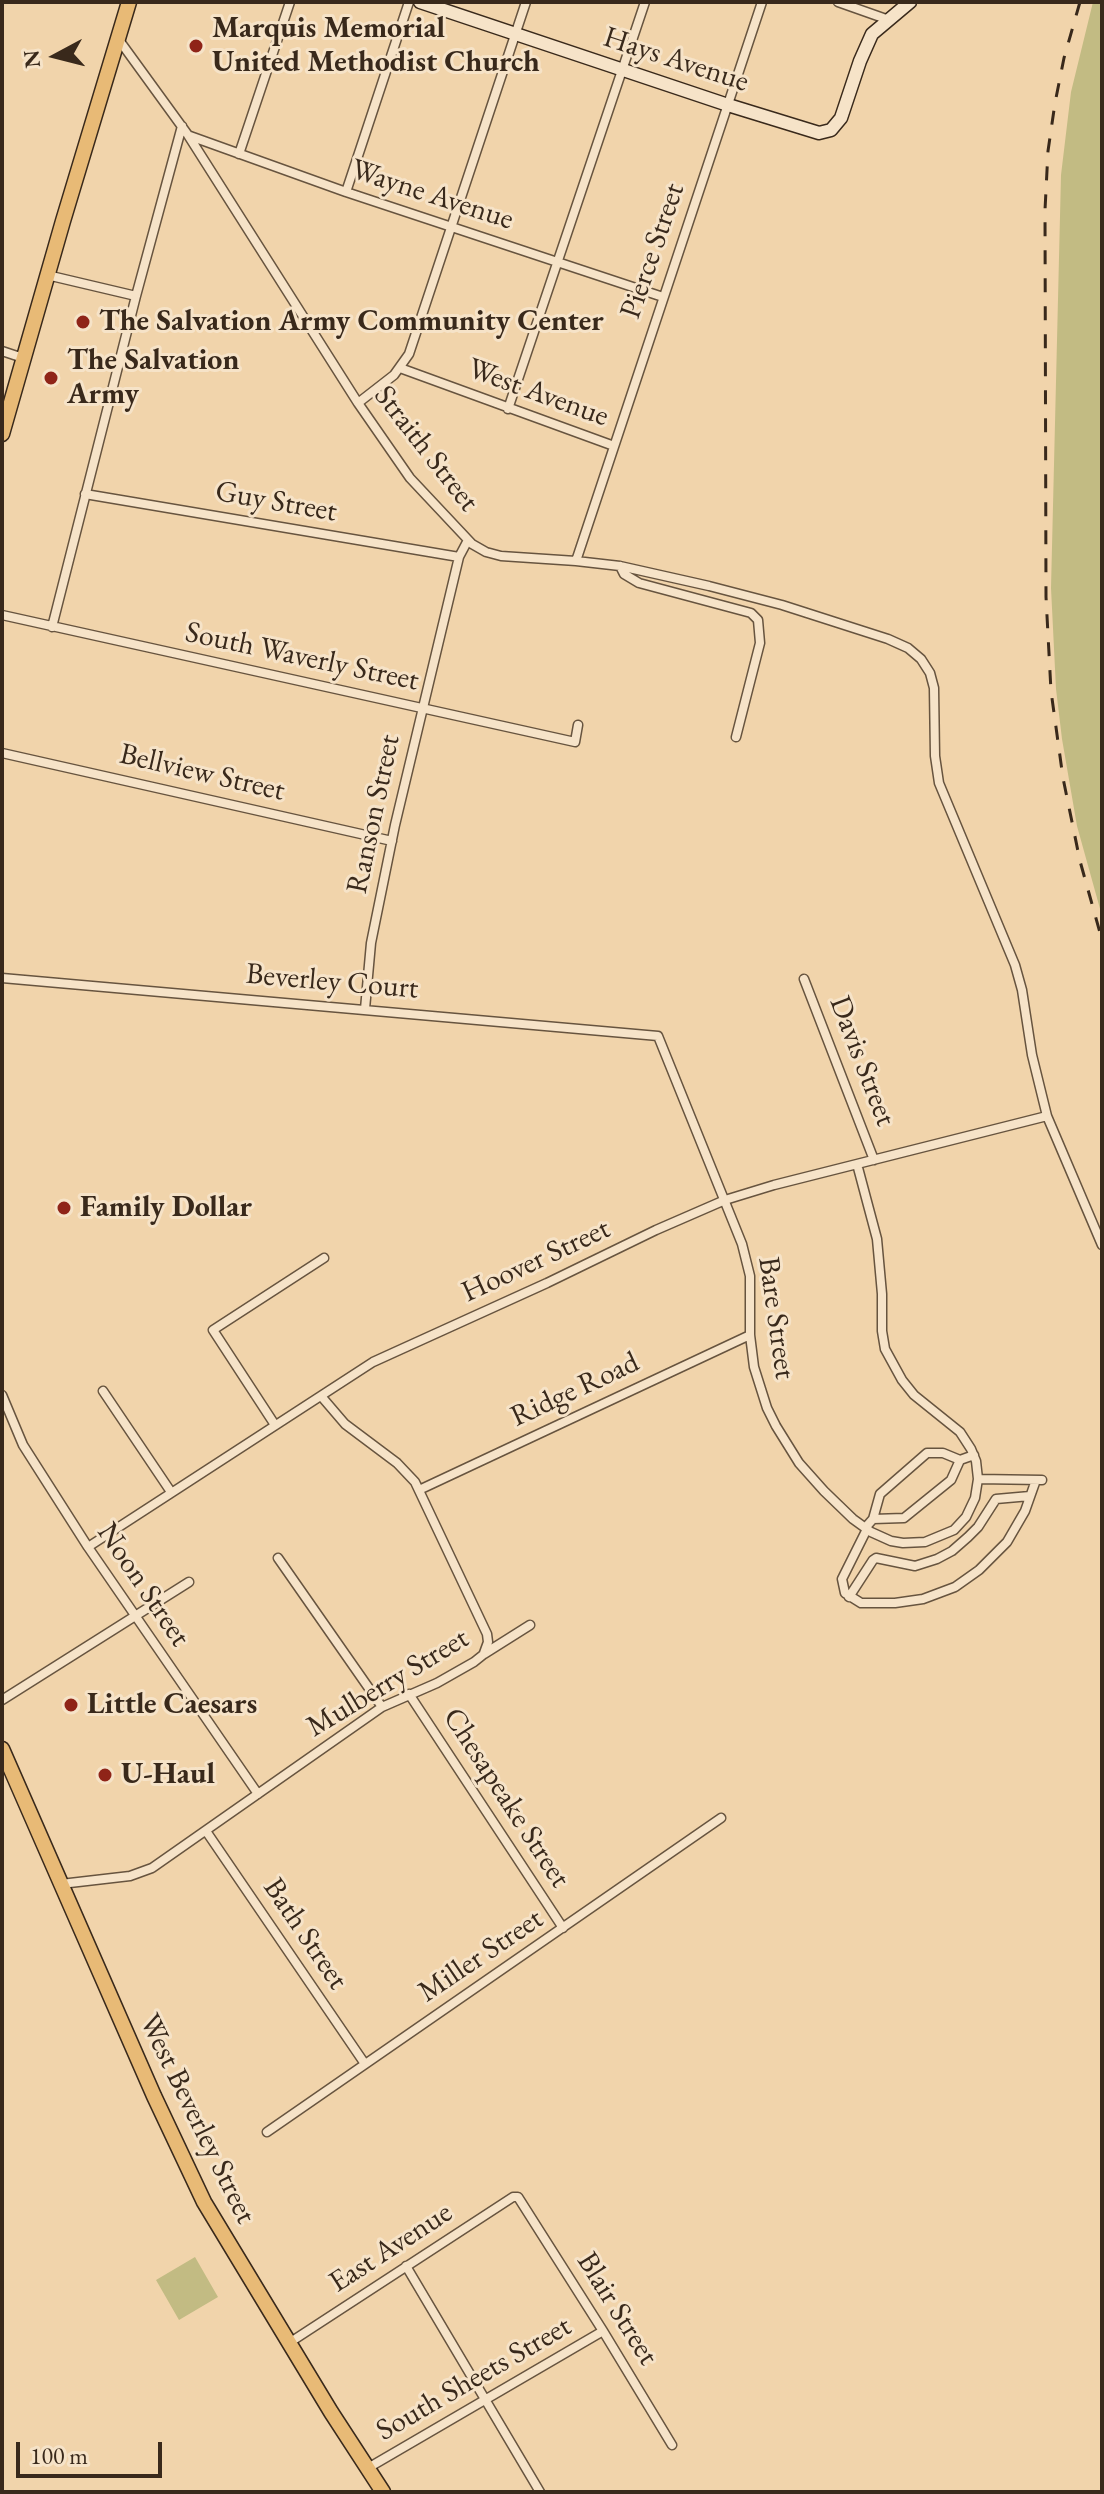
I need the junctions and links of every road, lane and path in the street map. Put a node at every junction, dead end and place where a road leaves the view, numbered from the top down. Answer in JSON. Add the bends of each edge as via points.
{"nodes":[{"id":1,"x":129,"y":2,"type":"edge"},
{"id":2,"x":290,"y":2,"type":"edge"},
{"id":3,"x":409,"y":2,"type":"edge"},
{"id":4,"x":420,"y":2,"type":"edge"},
{"id":5,"x":526,"y":2,"type":"edge"},
{"id":6,"x":645,"y":2,"type":"edge"},
{"id":7,"x":762,"y":2,"type":"edge"},
{"id":8,"x":838,"y":2,"type":"edge"},
{"id":9,"x":910,"y":2,"type":"edge"},
{"id":10,"x":889,"y":20,"type":"junction"},
{"id":11,"x":516,"y":33,"type":"junction"},
{"id":12,"x":119,"y":40,"type":"junction"},
{"id":13,"x":623,"y":69,"type":"junction"},
{"id":14,"x":728,"y":105,"type":"junction"},
{"id":15,"x":182,"y":126,"type":"junction"},
{"id":16,"x":188,"y":135,"type":"junction"},
{"id":17,"x":239,"y":154,"type":"junction"},
{"id":18,"x":346,"y":192,"type":"junction"},
{"id":19,"x":451,"y":227,"type":"junction"},
{"id":20,"x":559,"y":263,"type":"junction"},
{"id":21,"x":47,"y":275,"type":"junction"},
{"id":22,"x":136,"y":296,"type":"junction"},
{"id":23,"x":663,"y":297,"type":"junction"},
{"id":24,"x":2,"y":351,"type":"edge"},
{"id":25,"x":23,"y":358,"type":"junction"},
{"id":26,"x":400,"y":368,"type":"junction"},
{"id":27,"x":358,"y":403,"type":"junction"},
{"id":28,"x":508,"y":409,"type":"junction"},
{"id":29,"x":2,"y":434,"type":"edge"},
{"id":30,"x":614,"y":446,"type":"junction"},
{"id":31,"x":85,"y":494,"type":"junction"},
{"id":32,"x":468,"y":540,"type":"junction"},
{"id":33,"x":459,"y":557,"type":"junction"},
{"id":34,"x":576,"y":561,"type":"junction"},
{"id":35,"x":620,"y":566,"type":"junction"},
{"id":36,"x":2,"y":615,"type":"edge"},
{"id":37,"x":52,"y":627,"type":"junction"},
{"id":38,"x":422,"y":709,"type":"junction"},
{"id":39,"x":578,"y":725,"type":"dead end"},
{"id":40,"x":736,"y":737,"type":"dead end"},
{"id":41,"x":2,"y":753,"type":"edge"},
{"id":42,"x":392,"y":841,"type":"junction"},
{"id":43,"x":2,"y":978,"type":"edge"},
{"id":44,"x":804,"y":979,"type":"dead end"},
{"id":45,"x":365,"y":1009,"type":"junction"},
{"id":46,"x":658,"y":1036,"type":"joint"},
{"id":47,"x":1047,"y":1116,"type":"junction"},
{"id":48,"x":874,"y":1160,"type":"junction"},
{"id":49,"x":857,"y":1164,"type":"junction"},
{"id":50,"x":725,"y":1200,"type":"junction"},
{"id":51,"x":1102,"y":1245,"type":"edge"},
{"id":52,"x":324,"y":1258,"type":"dead end"},
{"id":53,"x":750,"y":1335,"type":"junction"},
{"id":54,"x":103,"y":1391,"type":"dead end"},
{"id":55,"x":2,"y":1395,"type":"edge"},
{"id":56,"x":321,"y":1396,"type":"junction"},
{"id":57,"x":275,"y":1425,"type":"junction"},
{"id":58,"x":974,"y":1455,"type":"junction"},
{"id":59,"x":960,"y":1460,"type":"junction"},
{"id":60,"x":978,"y":1479,"type":"junction"},
{"id":61,"x":419,"y":1490,"type":"junction"},
{"id":62,"x":171,"y":1492,"type":"junction"},
{"id":63,"x":1030,"y":1496,"type":"junction"},
{"id":64,"x":873,"y":1519,"type":"junction"},
{"id":65,"x":866,"y":1528,"type":"junction"},
{"id":66,"x":88,"y":1547,"type":"junction"},
{"id":67,"x":278,"y":1558,"type":"dead end"},
{"id":68,"x":189,"y":1582,"type":"dead end"},
{"id":69,"x":849,"y":1597,"type":"junction"},
{"id":70,"x":135,"y":1616,"type":"junction"},
{"id":71,"x":530,"y":1625,"type":"dead end"},
{"id":72,"x":484,"y":1654,"type":"junction"},
{"id":73,"x":409,"y":1694,"type":"junction"},
{"id":74,"x":2,"y":1700,"type":"edge"},
{"id":75,"x":382,"y":1707,"type":"junction"},
{"id":76,"x":2,"y":1749,"type":"edge"},
{"id":77,"x":258,"y":1794,"type":"junction"},
{"id":78,"x":721,"y":1818,"type":"dead end"},
{"id":79,"x":206,"y":1831,"type":"junction"},
{"id":80,"x":61,"y":1884,"type":"junction"},
{"id":81,"x":563,"y":1928,"type":"junction"},
{"id":82,"x":365,"y":2064,"type":"junction"},
{"id":83,"x":267,"y":2132,"type":"dead end"},
{"id":84,"x":520,"y":2198,"type":"joint"},
{"id":85,"x":406,"y":2266,"type":"junction"},
{"id":86,"x":603,"y":2331,"type":"junction"},
{"id":87,"x":289,"y":2343,"type":"junction"},
{"id":88,"x":486,"y":2399,"type":"junction"},
{"id":89,"x":672,"y":2445,"type":"dead end"},
{"id":90,"x":368,"y":2468,"type":"junction"},
{"id":91,"x":383,"y":2492,"type":"edge"},
{"id":92,"x":540,"y":2492,"type":"edge"}],
"edges":[{"from":1,"to":12,"type":"main road"},
{"from":2,"to":17,"type":"street"},
{"from":3,"to":18,"type":"street"},
{"from":4,"to":11,"type":"street","name":"Hays Avenue"},
{"from":5,"to":11,"type":"street"},
{"from":6,"to":13,"type":"street"},
{"from":7,"to":14,"type":"street","name":"Pierce Street"},
{"from":8,"to":10,"type":"street"},
{"from":9,"to":10,"type":"street"},
{"from":10,"to":14,"type":"street","name":"Hays Avenue","via":[[872,34],[833,128],[813,133]]},
{"from":11,"to":13,"type":"street","name":"Hays Avenue"},
{"from":11,"to":19,"type":"street"},
{"from":12,"to":15,"type":"street","name":"Straith Street"},
{"from":12,"to":21,"type":"main road"},
{"from":13,"to":14,"type":"street","name":"Hays Avenue"},
{"from":13,"to":20,"type":"street"},
{"from":14,"to":23,"type":"street","name":"Pierce Street"},
{"from":15,"to":16,"type":"street","name":"Straith Street"},
{"from":15,"to":22,"type":"street"},
{"from":16,"to":17,"type":"street","name":"Wayne Avenue"},
{"from":16,"to":27,"type":"street","name":"Straith Street"},
{"from":17,"to":18,"type":"street","name":"Wayne Avenue"},
{"from":18,"to":19,"type":"street","name":"Wayne Avenue"},
{"from":19,"to":20,"type":"street","name":"Wayne Avenue"},
{"from":19,"to":26,"type":"street"},
{"from":20,"to":23,"type":"street","name":"Wayne Avenue"},
{"from":20,"to":28,"type":"street"},
{"from":21,"to":22,"type":"street"},
{"from":21,"to":25,"type":"main road"},
{"from":22,"to":31,"type":"street"},
{"from":23,"to":30,"type":"street","name":"Pierce Street"},
{"from":24,"to":25,"type":"street"},
{"from":25,"to":29,"type":"main road"},
{"from":26,"to":27,"type":"street"},
{"from":26,"to":28,"type":"street","name":"West Avenue"},
{"from":27,"to":32,"type":"street","name":"Straith Street","via":[[410,478]]},
{"from":28,"to":30,"type":"street","name":"West Avenue"},
{"from":30,"to":34,"type":"street","name":"Pierce Street"},
{"from":31,"to":33,"type":"street","name":"Guy Street"},
{"from":31,"to":37,"type":"street"},
{"from":32,"to":33,"type":"street","name":"Ranson Street"},
{"from":32,"to":34,"type":"street","name":"Straith Street","via":[[501,556]]},
{"from":33,"to":38,"type":"street","name":"Ranson Street"},
{"from":34,"to":35,"type":"street","name":"Straith Street"},
{"from":35,"to":40,"type":"street","via":[[624,574],[654,588],[751,613],[758,620],[760,643]]},
{"from":35,"to":47,"type":"street","name":"Straith Street","via":[[782,605],[888,639],[926,666],[934,688],[939,783],[1015,965]]},
{"from":36,"to":37,"type":"street","name":"South Waverly Street"},
{"from":37,"to":38,"type":"street","name":"South Waverly Street"},
{"from":38,"to":39,"type":"street","name":"South Waverly Street","via":[[575,742]]},
{"from":38,"to":42,"type":"street","name":"Ranson Street"},
{"from":41,"to":42,"type":"street","name":"Bellview Street"},
{"from":42,"to":45,"type":"street","name":"Ranson Street","via":[[371,943]]},
{"from":43,"to":45,"type":"street","name":"Beverley Court"},
{"from":44,"to":48,"type":"street","name":"Davis Street"},
{"from":45,"to":46,"type":"street","name":"Beverley Court"},
{"from":46,"to":50,"type":"street","name":"Bare Street"},
{"from":47,"to":48,"type":"street","name":"Hoover Street"},
{"from":47,"to":51,"type":"street"},
{"from":48,"to":49,"type":"street","name":"Hoover Street"},
{"from":49,"to":50,"type":"street","name":"Hoover Street"},
{"from":49,"to":58,"type":"street","name":"Davis Street","via":[[877,1239],[885,1349],[914,1395],[960,1432]]},
{"from":50,"to":53,"type":"street","name":"Bare Street","via":[[746,1257]]},
{"from":50,"to":56,"type":"street","name":"Hoover Street","via":[[383,1357]]},
{"from":52,"to":57,"type":"street","via":[[213,1330]]},
{"from":53,"to":61,"type":"street","name":"Ridge Road"},
{"from":53,"to":65,"type":"street","name":"Bare Street","via":[[756,1375],[776,1426],[799,1463]]},
{"from":54,"to":62,"type":"street"},
{"from":55,"to":66,"type":"street","name":"Noon Street","via":[[23,1445]]},
{"from":56,"to":57,"type":"street","name":"Hoover Street"},
{"from":56,"to":61,"type":"street","via":[[345,1424],[400,1466]]},
{"from":57,"to":62,"type":"street","name":"Hoover Street"},
{"from":58,"to":59,"type":"street"},
{"from":58,"to":60,"type":"street","name":"Davis Street"},
{"from":59,"to":64,"type":"street","via":[[954,1478],[904,1518]]},
{"from":59,"to":64,"type":"street","via":[[927,1453],[880,1494]]},
{"from":60,"to":63,"type":"street","via":[[1039,1480]]},
{"from":60,"to":65,"type":"street","name":"Bare Street","via":[[966,1517],[935,1540],[903,1543]]},
{"from":61,"to":72,"type":"street","via":[[487,1634]]},
{"from":62,"to":66,"type":"street","name":"Hoover Street"},
{"from":63,"to":69,"type":"street","via":[[996,1499],[978,1527],[937,1559],[915,1566],[876,1558]]},
{"from":63,"to":69,"type":"street","via":[[1007,1542],[955,1587],[895,1603],[861,1603]]},
{"from":64,"to":65,"type":"street"},
{"from":65,"to":69,"type":"street","via":[[842,1579]]},
{"from":66,"to":70,"type":"street","name":"Noon Street"},
{"from":67,"to":75,"type":"street"},
{"from":68,"to":70,"type":"street"},
{"from":70,"to":74,"type":"street"},
{"from":70,"to":77,"type":"street","name":"Noon Street"},
{"from":71,"to":72,"type":"street","name":"Mulberry Street"},
{"from":72,"to":73,"type":"street","name":"Mulberry Street"},
{"from":73,"to":75,"type":"street","name":"Mulberry Street"},
{"from":73,"to":81,"type":"street","name":"Chesapeake Street"},
{"from":75,"to":77,"type":"street","name":"Mulberry Street"},
{"from":76,"to":80,"type":"main road","name":"West Beverley Street"},
{"from":77,"to":79,"type":"street","name":"Mulberry Street"},
{"from":78,"to":81,"type":"street","name":"Miller Street"},
{"from":79,"to":80,"type":"street","name":"Mulberry Street","via":[[142,1872]]},
{"from":79,"to":82,"type":"street","name":"Bath Street"},
{"from":80,"to":87,"type":"main road","name":"West Beverley Street","via":[[191,2176]]},
{"from":81,"to":82,"type":"street","name":"Miller Street"},
{"from":82,"to":83,"type":"street","name":"Miller Street"},
{"from":84,"to":85,"type":"street","name":"East Avenue","via":[[513,2197]]},
{"from":84,"to":86,"type":"street","name":"Blair Street"},
{"from":85,"to":87,"type":"street","name":"East Avenue"},
{"from":85,"to":88,"type":"street"},
{"from":86,"to":88,"type":"street","name":"South Sheets Street"},
{"from":86,"to":89,"type":"street","name":"Blair Street"},
{"from":87,"to":90,"type":"main road","name":"West Beverley Street"},
{"from":88,"to":90,"type":"street","name":"South Sheets Street"},
{"from":88,"to":92,"type":"street"},
{"from":90,"to":91,"type":"main road","name":"West Beverley Street"}]}
